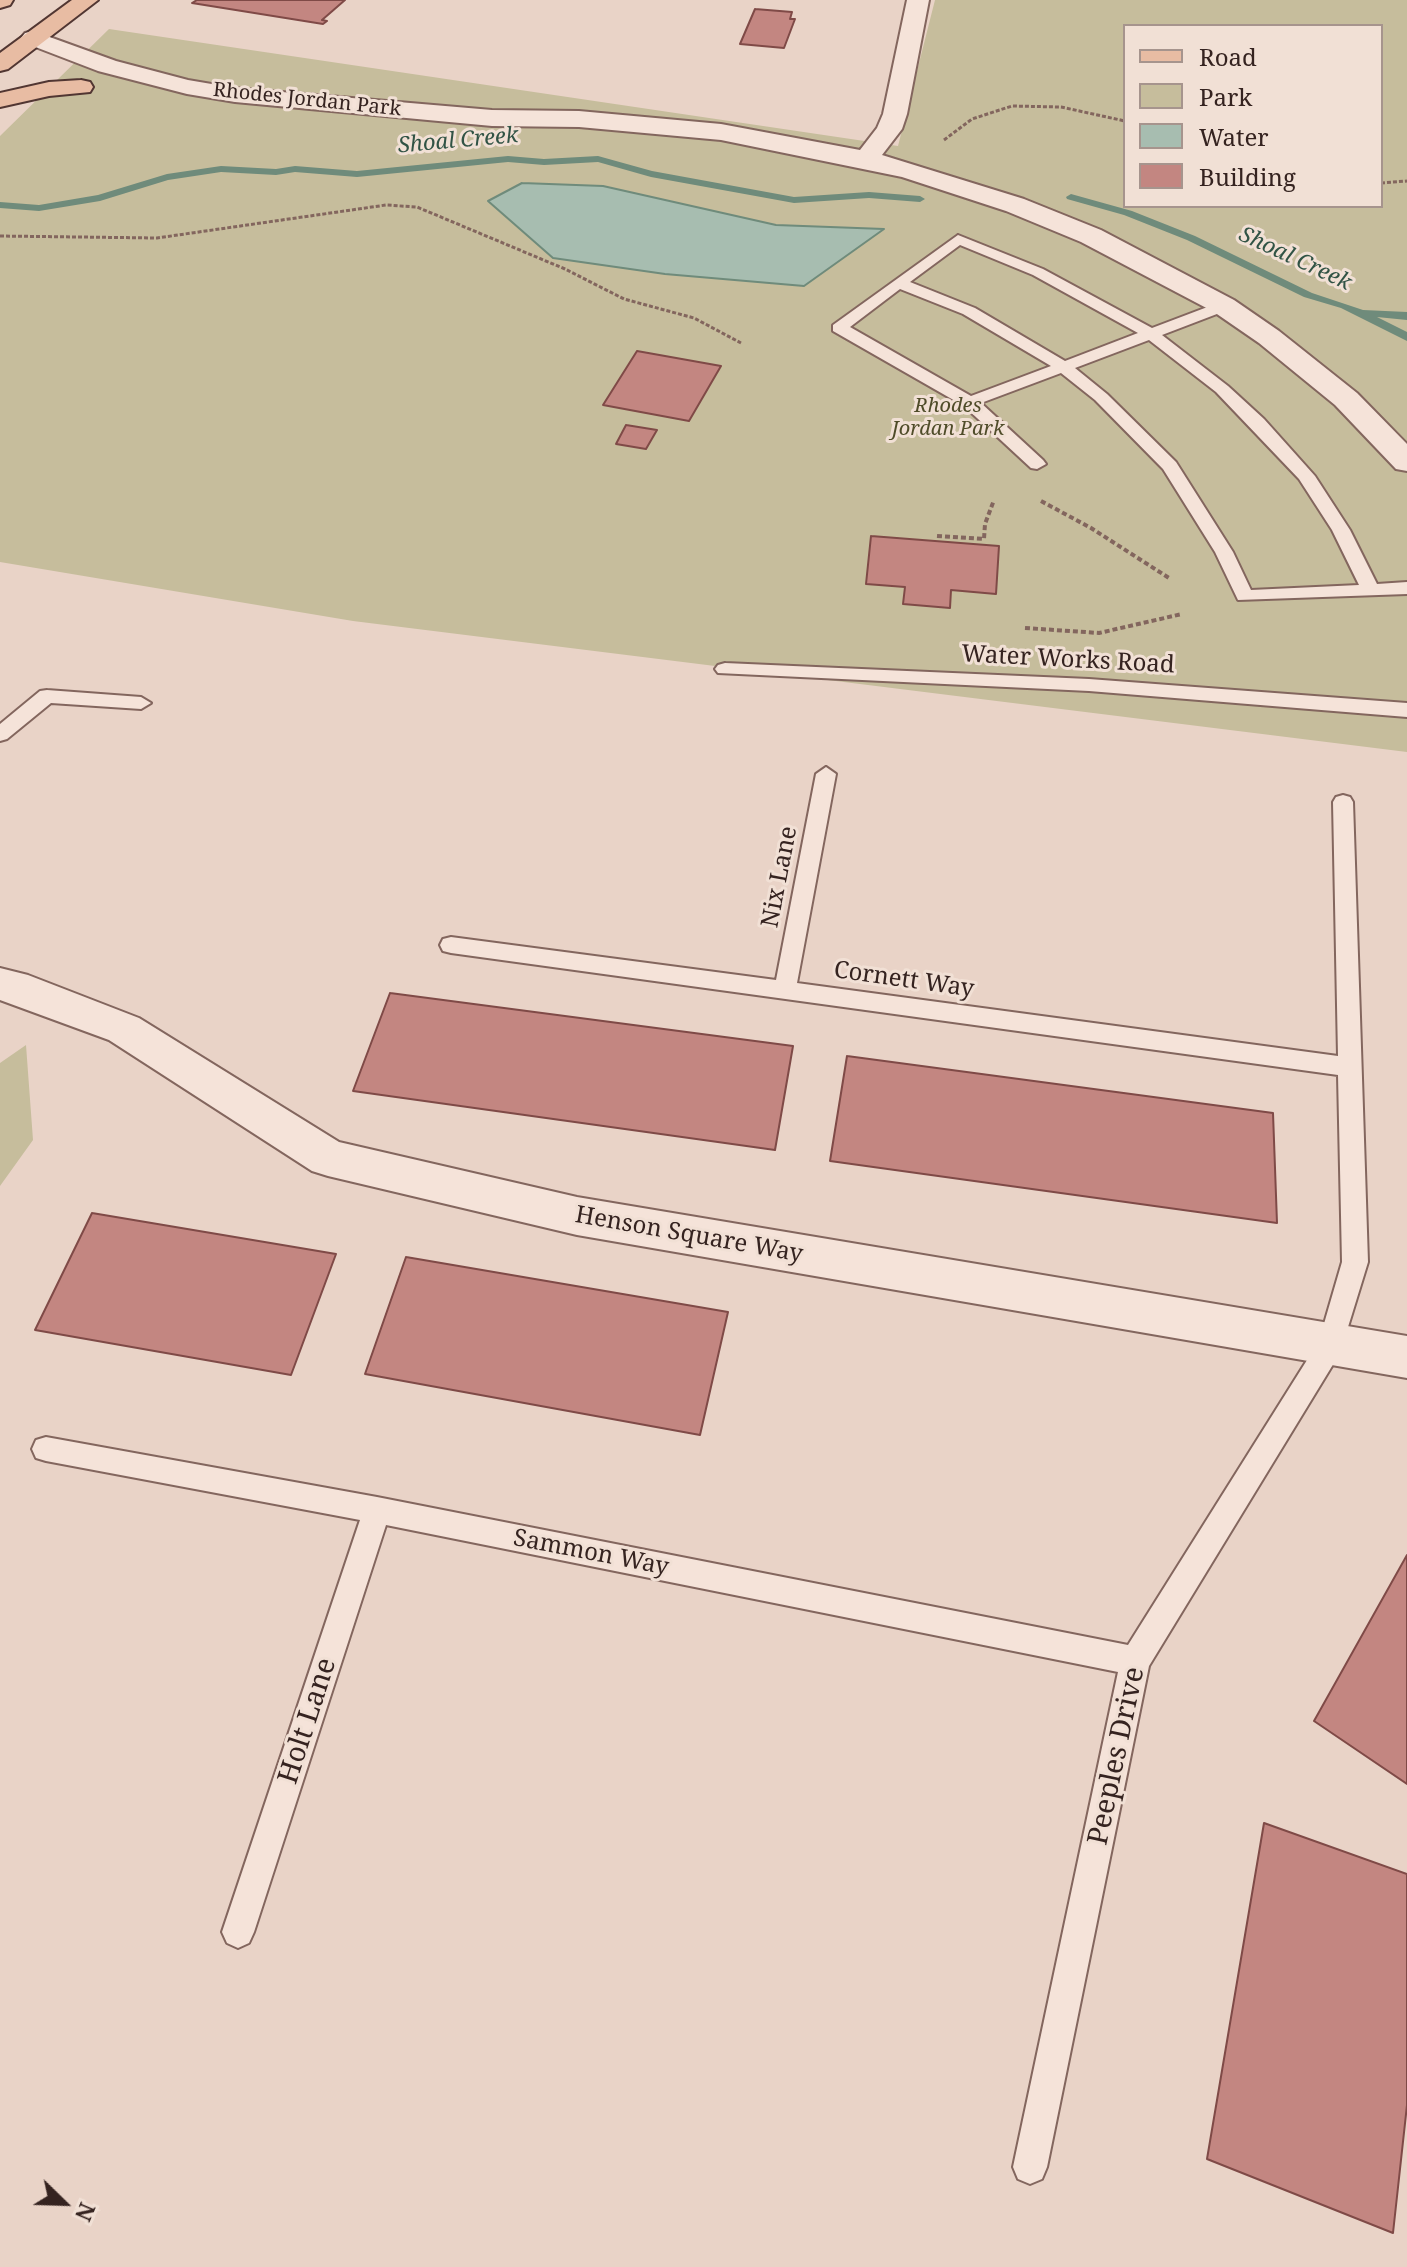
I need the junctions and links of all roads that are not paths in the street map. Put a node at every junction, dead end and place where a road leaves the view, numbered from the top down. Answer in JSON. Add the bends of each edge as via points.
{"nodes":[{"id":1,"x":87,"y":0,"type":"edge"},
{"id":2,"x":918,"y":0,"type":"edge"},
{"id":3,"x":9,"y":26,"type":"dead end"},
{"id":4,"x":33,"y":38,"type":"junction"},
{"id":5,"x":2,"y":60,"type":"edge"},
{"id":6,"x":81,"y":87,"type":"junction"},
{"id":7,"x":110,"y":94,"type":"dead end"},
{"id":8,"x":0,"y":100,"type":"edge"},
{"id":9,"x":168,"y":107,"type":"dead end"},
{"id":10,"x":492,"y":118,"type":"junction"},
{"id":11,"x":866,"y":159,"type":"junction"},
{"id":12,"x":900,"y":284,"type":"junction"},
{"id":13,"x":1224,"y":306,"type":"junction"},
{"id":14,"x":1150,"y":333,"type":"junction"},
{"id":15,"x":1062,"y":366,"type":"junction"},
{"id":16,"x":970,"y":402,"type":"junction"},
{"id":17,"x":1407,"y":462,"type":"edge"},
{"id":18,"x":1037,"y":464,"type":"dead end"},
{"id":19,"x":1407,"y":588,"type":"edge"},
{"id":20,"x":1371,"y":590,"type":"junction"},
{"id":21,"x":725,"y":669,"type":"dead end"},
{"id":22,"x":141,"y":703,"type":"dead end"},
{"id":23,"x":1407,"y":710,"type":"edge"},
{"id":24,"x":0,"y":734,"type":"edge"},
{"id":25,"x":826,"y":774,"type":"dead end"},
{"id":26,"x":1343,"y":802,"type":"dead end"},
{"id":27,"x":451,"y":945,"type":"dead end"},
{"id":28,"x":7,"y":985,"type":"edge"},
{"id":29,"x":785,"y":990,"type":"junction"},
{"id":30,"x":1350,"y":1067,"type":"junction"},
{"id":31,"x":1331,"y":1345,"type":"junction"},
{"id":32,"x":1407,"y":1357,"type":"edge"},
{"id":33,"x":46,"y":1449,"type":"dead end"},
{"id":34,"x":377,"y":1510,"type":"junction"},
{"id":35,"x":1135,"y":1661,"type":"junction"},
{"id":36,"x":238,"y":1932,"type":"dead end"},
{"id":37,"x":1030,"y":2167,"type":"dead end"}],
"edges":[{"from":1,"to":4,"type":"main road"},
{"from":2,"to":11,"type":"street","via":[[895,114]]},
{"from":3,"to":4,"type":"main road"},
{"from":4,"to":5,"type":"main road"},
{"from":4,"to":10,"type":"street","name":"Rhodes Jordan Park","via":[[107,66],[203,90]]},
{"from":5,"to":6,"type":"street"},
{"from":6,"to":7,"type":"street"},
{"from":6,"to":8,"type":"main road"},
{"from":9,"to":10,"type":"street","name":"Rhodes Jordan Park","via":[[355,128]]},
{"from":10,"to":11,"type":"street","name":"Rhodes Jordan Park","via":[[658,125]]},
{"from":11,"to":13,"type":"street","name":"Rhodes Jordan Park","via":[[1015,205],[1091,236]]},
{"from":12,"to":14,"type":"lane","via":[[958,239],[1038,272]]},
{"from":12,"to":15,"type":"lane","via":[[969,311]]},
{"from":12,"to":16,"type":"lane","via":[[839,328]]},
{"from":13,"to":14,"type":"lane"},
{"from":13,"to":17,"type":"street","name":"Rhodes Jordan Park","via":[[1346,399]]},
{"from":14,"to":15,"type":"lane"},
{"from":14,"to":20,"type":"lane","via":[[1222,389],[1306,476]]},
{"from":15,"to":16,"type":"lane"},
{"from":15,"to":20,"type":"lane","via":[[1170,466],[1245,596]]},
{"from":16,"to":18,"type":"lane"},
{"from":19,"to":20,"type":"lane"},
{"from":21,"to":23,"type":"lane","name":"Water Works Road","via":[[1089,685]]},
{"from":22,"to":24,"type":"lane","via":[[47,696]]},
{"from":25,"to":29,"type":"lane","name":"Nix Lane"},
{"from":26,"to":30,"type":"lane","name":"Peeples Drive"},
{"from":27,"to":29,"type":"lane","name":"Cornett Way"},
{"from":28,"to":31,"type":"street","name":"Henson Square Way","via":[[124,1029],[328,1158],[577,1216]]},
{"from":29,"to":30,"type":"lane","name":"Cornett Way"},
{"from":30,"to":31,"type":"lane","name":"Peeples Drive","via":[[1355,1262]]},
{"from":31,"to":32,"type":"street","name":"Henson Square Way"},
{"from":31,"to":35,"type":"lane","name":"Peeples Drive"},
{"from":33,"to":34,"type":"lane","name":"Sammon Way"},
{"from":34,"to":35,"type":"lane","name":"Sammon Way"},
{"from":34,"to":36,"type":"lane","name":"Holt Lane"},
{"from":35,"to":37,"type":"lane","name":"Peeples Drive"}]}
